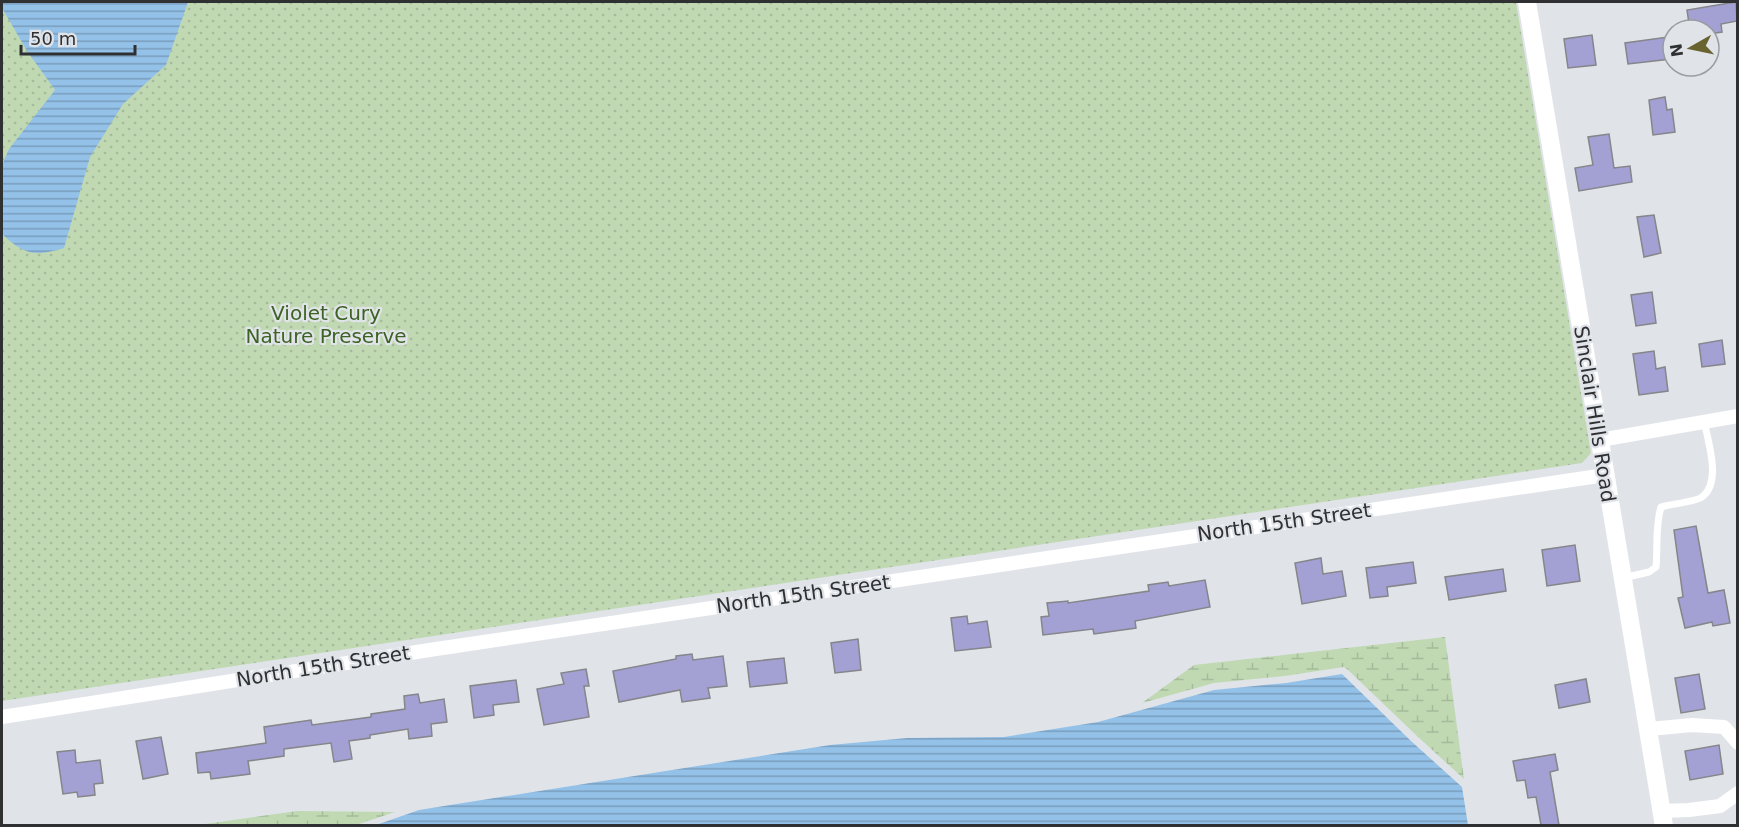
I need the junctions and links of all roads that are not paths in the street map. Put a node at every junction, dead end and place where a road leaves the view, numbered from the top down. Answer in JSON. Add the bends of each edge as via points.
{"nodes":[{"id":1,"x":1527,"y":2,"type":"edge"},
{"id":2,"x":1737,"y":416,"type":"edge"},
{"id":3,"x":1704,"y":422,"type":"junction"},
{"id":4,"x":1600,"y":440,"type":"junction"},
{"id":5,"x":1605,"y":475,"type":"junction"},
{"id":6,"x":1623,"y":579,"type":"junction"},
{"id":7,"x":2,"y":717,"type":"edge"},
{"id":8,"x":1649,"y":729,"type":"junction"},
{"id":9,"x":1737,"y":743,"type":"edge"},
{"id":10,"x":1737,"y":793,"type":"edge"},
{"id":11,"x":1663,"y":818,"type":"edge"}],
"edges":[{"from":1,"to":4,"type":"street","name":"Sinclair Hills Road"},
{"from":2,"to":3,"type":"street"},
{"from":3,"to":4,"type":"street"},
{"from":3,"to":6,"type":"lane","via":[[1713,469],[1710,488],[1701,498],[1661,507],[1656,522],[1656,567]]},
{"from":4,"to":5,"type":"street","name":"Sinclair Hills Road"},
{"from":5,"to":6,"type":"street","name":"Sinclair Hills Road"},
{"from":5,"to":7,"type":"street","name":"North 15th Street","via":[[471,643]]},
{"from":6,"to":8,"type":"street","name":"Sinclair Hills Road"},
{"from":8,"to":9,"type":"street","via":[[1692,725],[1724,728]]},
{"from":8,"to":11,"type":"street","name":"Sinclair Hills Road"},
{"from":10,"to":11,"type":"street","via":[[1720,806]]}]}
